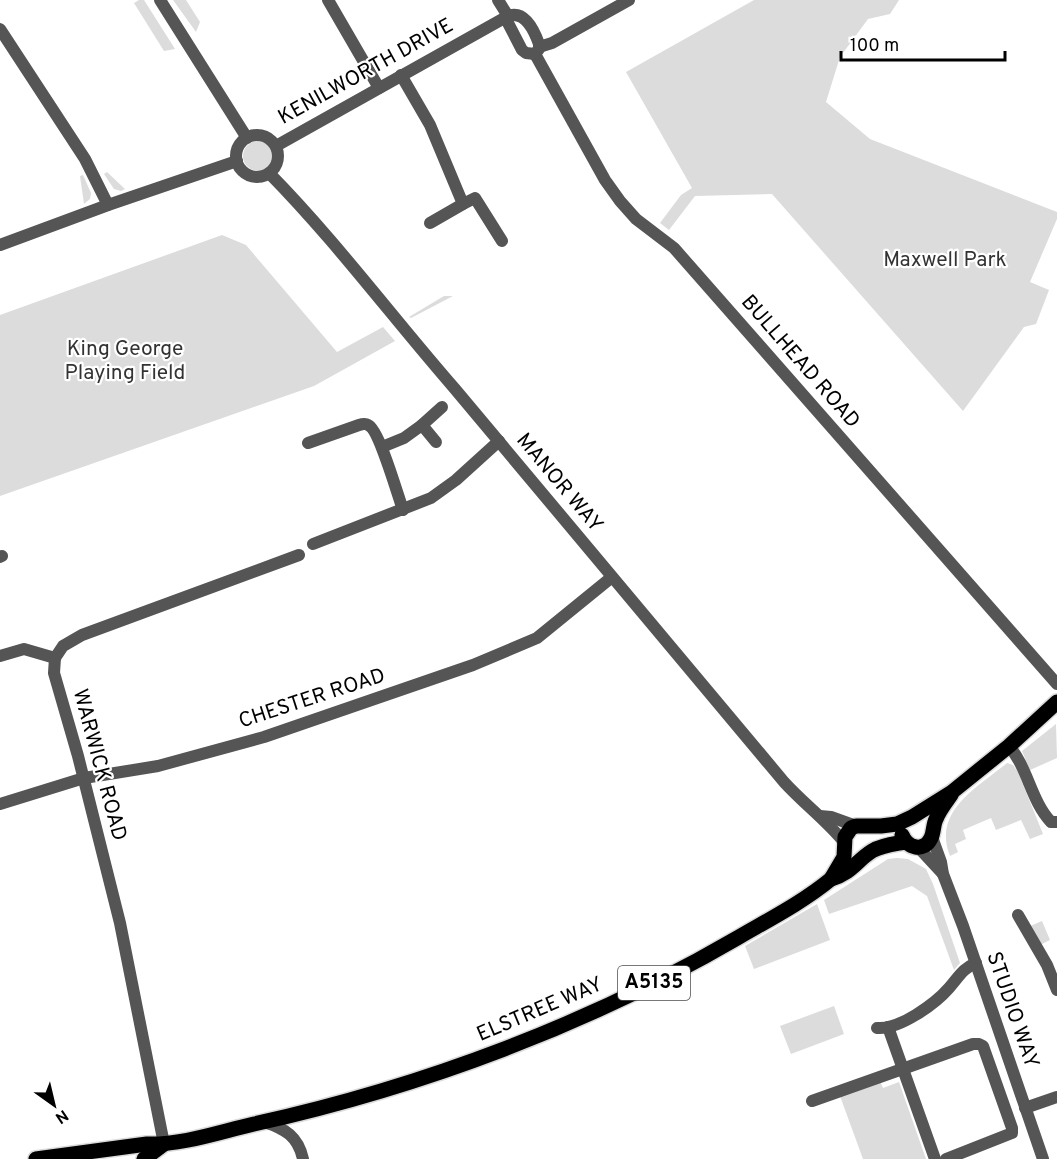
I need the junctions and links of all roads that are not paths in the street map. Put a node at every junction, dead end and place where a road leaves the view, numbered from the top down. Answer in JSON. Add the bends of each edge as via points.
{"nodes":[{"id":1,"x":160,"y":0,"type":"edge"},
{"id":2,"x":328,"y":0,"type":"edge"},
{"id":3,"x":498,"y":0,"type":"edge"},
{"id":4,"x":629,"y":0,"type":"edge"},
{"id":5,"x":508,"y":16,"type":"junction"},
{"id":6,"x":0,"y":29,"type":"edge"},
{"id":7,"x":537,"y":50,"type":"junction"},
{"id":8,"x":401,"y":75,"type":"junction"},
{"id":9,"x":379,"y":88,"type":"junction"},
{"id":10,"x":247,"y":138,"type":"junction"},
{"id":11,"x":276,"y":146,"type":"junction"},
{"id":12,"x":237,"y":161,"type":"junction"},
{"id":13,"x":269,"y":173,"type":"junction"},
{"id":14,"x":463,"y":204,"type":"junction"},
{"id":15,"x":108,"y":205,"type":"junction"},
{"id":16,"x":430,"y":223,"type":"dead end"},
{"id":17,"x":502,"y":241,"type":"dead end"},
{"id":18,"x":0,"y":245,"type":"edge"},
{"id":19,"x":442,"y":407,"type":"dead end"},
{"id":20,"x":422,"y":425,"type":"junction"},
{"id":21,"x":499,"y":441,"type":"junction"},
{"id":22,"x":436,"y":442,"type":"dead end"},
{"id":23,"x":308,"y":443,"type":"dead end"},
{"id":24,"x":382,"y":447,"type":"junction"},
{"id":25,"x":403,"y":510,"type":"junction"},
{"id":26,"x":314,"y":544,"type":"dead end"},
{"id":27,"x":299,"y":555,"type":"dead end"},
{"id":28,"x":612,"y":578,"type":"junction"},
{"id":29,"x":0,"y":656,"type":"edge"},
{"id":30,"x":55,"y":658,"type":"junction"},
{"id":31,"x":1057,"y":684,"type":"edge"},
{"id":32,"x":1057,"y":702,"type":"edge"},
{"id":33,"x":1009,"y":746,"type":"junction"},
{"id":34,"x":84,"y":778,"type":"junction"},
{"id":35,"x":952,"y":792,"type":"junction"},
{"id":36,"x":0,"y":804,"type":"edge"},
{"id":37,"x":820,"y":816,"type":"junction"},
{"id":38,"x":909,"y":819,"type":"junction"},
{"id":39,"x":1057,"y":822,"type":"edge"},
{"id":40,"x":862,"y":827,"type":"junction"},
{"id":41,"x":932,"y":834,"type":"junction"},
{"id":42,"x":845,"y":845,"type":"junction"},
{"id":43,"x":912,"y":845,"type":"junction"},
{"id":44,"x":869,"y":853,"type":"junction"},
{"id":45,"x":943,"y":874,"type":"junction"},
{"id":46,"x":831,"y":879,"type":"junction"},
{"id":47,"x":1018,"y":915,"type":"dead end"},
{"id":48,"x":976,"y":963,"type":"junction"},
{"id":49,"x":1057,"y":990,"type":"edge"},
{"id":50,"x":902,"y":1069,"type":"junction"},
{"id":51,"x":1057,"y":1097,"type":"edge"},
{"id":52,"x":812,"y":1101,"type":"dead end"},
{"id":53,"x":1025,"y":1108,"type":"junction"},
{"id":54,"x":271,"y":1120,"type":"junction"},
{"id":55,"x":164,"y":1144,"type":"junction"},
{"id":56,"x":65,"y":1156,"type":"junction"},
{"id":57,"x":36,"y":1159,"type":"edge"},
{"id":58,"x":91,"y":1159,"type":"edge"},
{"id":59,"x":144,"y":1159,"type":"edge"},
{"id":60,"x":303,"y":1159,"type":"edge"},
{"id":61,"x":935,"y":1159,"type":"edge"},
{"id":62,"x":946,"y":1159,"type":"edge"},
{"id":63,"x":1044,"y":1159,"type":"edge"}],
"edges":[{"from":1,"to":10,"type":"street"},
{"from":2,"to":9,"type":"street"},
{"from":3,"to":5,"type":"street","name":"BULLHEAD ROAD"},
{"from":4,"to":7,"type":"street"},
{"from":5,"to":7,"type":"street","name":"BULLHEAD ROAD","via":[[523,16],[537,39]]},
{"from":5,"to":7,"type":"street","name":"BULLHEAD ROAD","via":[[522,50]]},
{"from":5,"to":8,"type":"street","name":"KENILWORTH DRIVE"},
{"from":6,"to":15,"type":"street","via":[[85,159]]},
{"from":7,"to":31,"type":"street","name":"BULLHEAD ROAD","via":[[605,180],[620,201],[636,219],[674,248]]},
{"from":8,"to":9,"type":"street","name":"KENILWORTH DRIVE"},
{"from":8,"to":14,"type":"street","via":[[430,125]]},
{"from":9,"to":11,"type":"street","name":"KENILWORTH DRIVE"},
{"from":10,"to":11,"type":"street","name":"KENILWORTH DRIVE","via":[[260,135]]},
{"from":10,"to":12,"type":"street","via":[[238,148]]},
{"from":11,"to":13,"type":"street","name":"KENILWORTH DRIVE","via":[[278,158]]},
{"from":12,"to":13,"type":"street","via":[[250,176]]},
{"from":12,"to":15,"type":"street"},
{"from":13,"to":21,"type":"street","name":"MANOR WAY","via":[[322,230]]},
{"from":14,"to":16,"type":"street"},
{"from":14,"to":17,"type":"street","via":[[475,198]]},
{"from":15,"to":18,"type":"street"},
{"from":19,"to":20,"type":"street"},
{"from":20,"to":22,"type":"street"},
{"from":20,"to":24,"type":"street"},
{"from":21,"to":25,"type":"street","via":[[431,498]]},
{"from":21,"to":28,"type":"street","name":"MANOR WAY"},
{"from":23,"to":24,"type":"street","via":[[366,423],[375,431]]},
{"from":24,"to":25,"type":"street"},
{"from":25,"to":26,"type":"street"},
{"from":27,"to":30,"type":"street","via":[[81,635],[63,646]]},
{"from":28,"to":34,"type":"street","name":"CHESTER ROAD","via":[[537,638],[463,669],[264,737],[158,766]]},
{"from":28,"to":37,"type":"street","name":"MANOR WAY","via":[[784,782]]},
{"from":29,"to":30,"type":"street","via":[[24,649]]},
{"from":30,"to":34,"type":"street","name":"WARWICK ROAD","via":[[54,673]]},
{"from":32,"to":33,"type":"main road"},
{"from":33,"to":35,"type":"main road"},
{"from":33,"to":39,"type":"street","via":[[1021,762],[1044,815]]},
{"from":34,"to":36,"type":"street","name":"CHESTER ROAD"},
{"from":34,"to":55,"type":"street","name":"WARWICK ROAD","via":[[120,923]]},
{"from":35,"to":38,"type":"main road"},
{"from":35,"to":41,"type":"main road"},
{"from":37,"to":40,"type":"street","name":"MANOR WAY"},
{"from":37,"to":42,"type":"street","name":"MANOR WAY"},
{"from":38,"to":40,"type":"main road"},
{"from":38,"to":41,"type":"main road","via":[[929,821]]},
{"from":38,"to":43,"type":"main road","via":[[902,835]]},
{"from":40,"to":42,"type":"main road","name":"ELSTREE WAY","number":"A5135","via":[[847,832]]},
{"from":40,"to":44,"type":"main road","via":[[875,837],[875,846]]},
{"from":41,"to":43,"type":"main road","name":"ELSTREE WAY","number":"A5135","via":[[928,843]]},
{"from":41,"to":45,"type":"street","name":"STUDIO WAY"},
{"from":42,"to":44,"type":"main road","via":[[854,856]]},
{"from":42,"to":46,"type":"main road","name":"ELSTREE WAY","number":"A5135","via":[[844,857]]},
{"from":43,"to":44,"type":"main road","name":"ELSTREE WAY","number":"A5135","via":[[885,845]]},
{"from":43,"to":45,"type":"street","name":"STUDIO WAY"},
{"from":44,"to":46,"type":"main road","name":"ELSTREE WAY","number":"A5135","via":[[855,868]]},
{"from":45,"to":48,"type":"street","name":"STUDIO WAY"},
{"from":46,"to":54,"type":"main road","name":"ELSTREE WAY","number":"A5135","via":[[691,964],[578,1018],[461,1065]]},
{"from":47,"to":49,"type":"street"},
{"from":48,"to":50,"type":"street","via":[[968,966],[929,1006],[882,1028]]},
{"from":48,"to":53,"type":"street","name":"STUDIO WAY"},
{"from":50,"to":52,"type":"street"},
{"from":50,"to":61,"type":"street"},
{"from":50,"to":62,"type":"street","via":[[973,1044],[982,1046],[1012,1133]]},
{"from":51,"to":53,"type":"street"},
{"from":53,"to":63,"type":"street","name":"STUDIO WAY"},
{"from":54,"to":55,"type":"main road","number":"A5135"},
{"from":54,"to":60,"type":"street","via":[[289,1132]]},
{"from":55,"to":56,"type":"main road","number":"A5135"},
{"from":55,"to":59,"type":"main road","number":"A5135"},
{"from":56,"to":57,"type":"main road","number":"A5135"},
{"from":56,"to":58,"type":"main road","number":"A5135"}]}
